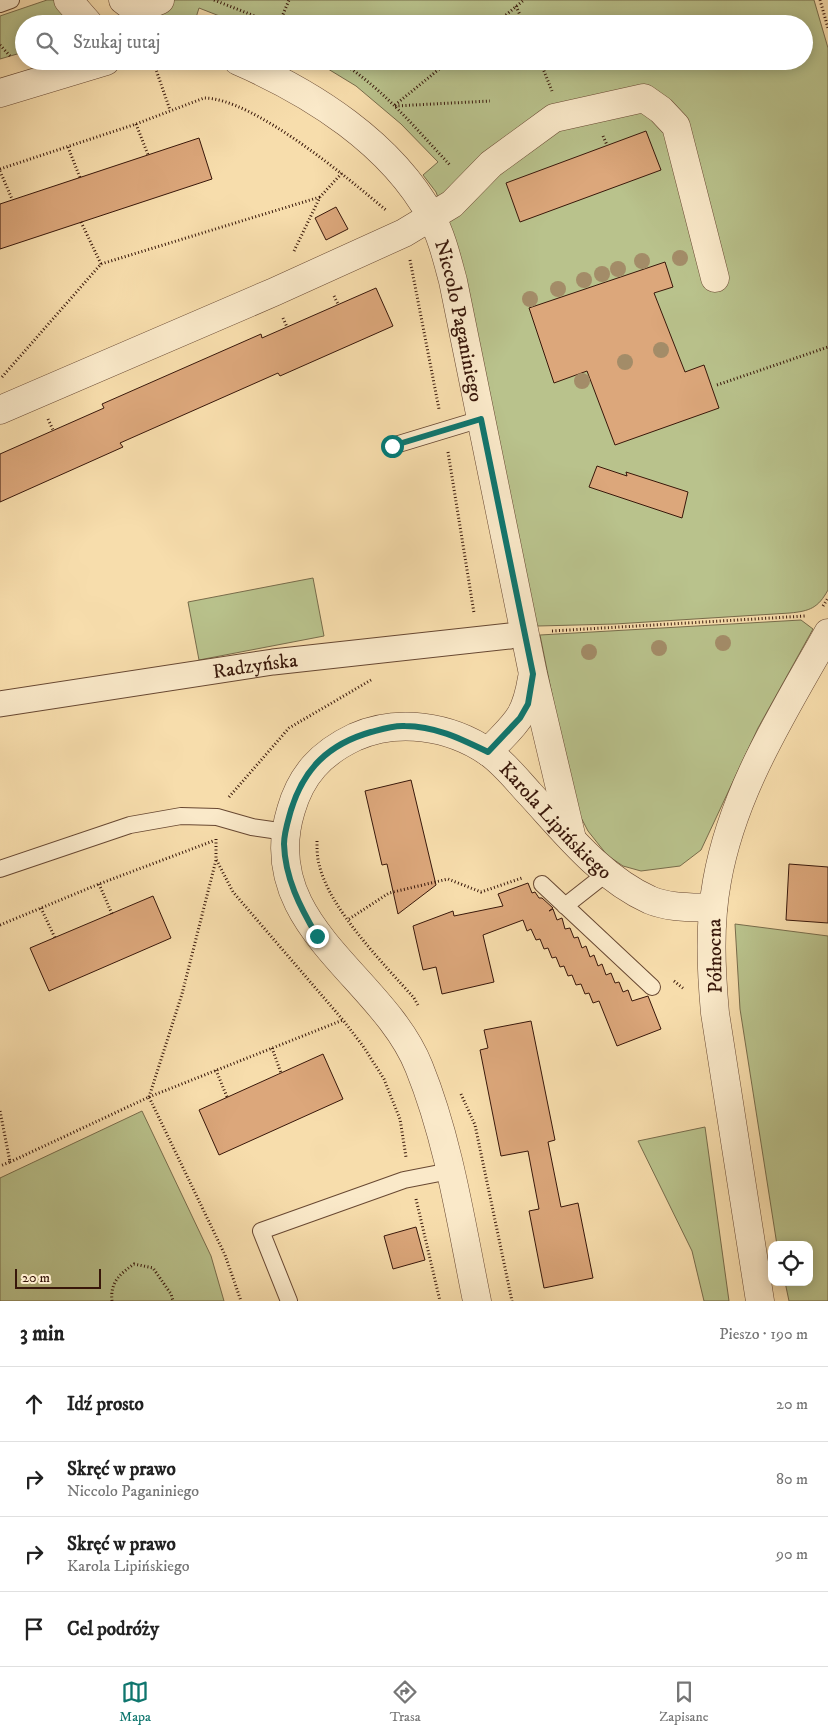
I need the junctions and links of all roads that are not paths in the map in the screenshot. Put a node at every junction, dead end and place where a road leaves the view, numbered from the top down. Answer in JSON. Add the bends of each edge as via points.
{"nodes":[{"id":1,"x":10,"y":0,"type":"edge"},
{"id":2,"x":68,"y":0,"type":"edge"},
{"id":3,"x":123,"y":0,"type":"edge"},
{"id":4,"x":160,"y":0,"type":"edge"},
{"id":5,"x":0,"y":4,"type":"edge"},
{"id":6,"x":81,"y":15,"type":"edge"},
{"id":7,"x":76,"y":70,"type":"edge"},
{"id":8,"x":255,"y":70,"type":"edge"},
{"id":9,"x":0,"y":93,"type":"edge"},
{"id":10,"x":431,"y":217,"type":"junction"},
{"id":11,"x":715,"y":278,"type":"dead end"},
{"id":12,"x":0,"y":410,"type":"edge"},
{"id":13,"x":481,"y":419,"type":"junction"},
{"id":14,"x":392,"y":446,"type":"dead end"},
{"id":15,"x":819,"y":619,"type":"edge"},
{"id":16,"x":510,"y":636,"type":"dead end"},
{"id":17,"x":533,"y":674,"type":"junction"},
{"id":18,"x":0,"y":704,"type":"edge"},
{"id":19,"x":488,"y":752,"type":"junction"},
{"id":20,"x":286,"y":832,"type":"junction"},
{"id":21,"x":572,"y":840,"type":"junction"},
{"id":22,"x":0,"y":869,"type":"edge"},
{"id":23,"x":607,"y":873,"type":"junction"},
{"id":24,"x":542,"y":884,"type":"dead end"},
{"id":25,"x":565,"y":906,"type":"junction"},
{"id":26,"x":713,"y":908,"type":"junction"},
{"id":27,"x":652,"y":987,"type":"dead end"},
{"id":28,"x":450,"y":1171,"type":"junction"},
{"id":29,"x":289,"y":1301,"type":"edge"},
{"id":30,"x":477,"y":1301,"type":"edge"},
{"id":31,"x":760,"y":1301,"type":"edge"}],
"edges":[{"from":1,"to":5,"type":"lane"},
{"from":2,"to":6,"type":"street"},
{"from":3,"to":4,"type":"street","via":[[136,10]]},
{"from":7,"to":9,"type":"street"},
{"from":8,"to":10,"type":"street","name":"Niccolo Paganiniego","via":[[324,107],[357,132],[404,176]]},
{"from":10,"to":11,"type":"street","via":[[452,204],[491,164],[554,118],[644,98],[676,126]]},
{"from":10,"to":12,"type":"street","via":[[404,233],[274,292]]},
{"from":10,"to":13,"type":"street","name":"Niccolo Paganiniego","via":[[454,281]]},
{"from":13,"to":14,"type":"lane"},
{"from":13,"to":17,"type":"street","name":"Niccolo Paganiniego"},
{"from":15,"to":26,"type":"street","name":"Północna","via":[[730,828]]},
{"from":16,"to":18,"type":"street","name":"Radzyńska","via":[[273,662]]},
{"from":17,"to":19,"type":"street","name":"Niccolo Paganiniego","via":[[528,704],[520,718]]},
{"from":17,"to":21,"type":"street","name":"Niccolo Paganiniego"},
{"from":19,"to":20,"type":"street","name":"Karola Lipińskiego","via":[[455,736],[428,728],[404,725],[359,735],[338,746],[308,772],[296,794]]},
{"from":19,"to":21,"type":"street","name":"Karola Lipińskiego"},
{"from":20,"to":22,"type":"lane","via":[[217,817],[181,816],[130,825]]},
{"from":20,"to":28,"type":"street","name":"Karola Lipińskiego","via":[[286,866],[300,908],[317,936],[380,1006],[409,1046],[428,1094]]},
{"from":21,"to":23,"type":"street","name":"Karola Lipińskiego"},
{"from":23,"to":25,"type":"lane"},
{"from":23,"to":26,"type":"street","name":"Karola Lipińskiego","via":[[651,901]]},
{"from":24,"to":25,"type":"lane"},
{"from":25,"to":27,"type":"lane"},
{"from":26,"to":31,"type":"street","name":"Północna","via":[[711,974],[715,1013]]},
{"from":28,"to":29,"type":"lane","via":[[404,1180],[261,1231]]},
{"from":28,"to":30,"type":"street","name":"Karola Lipińskiego"}]}
